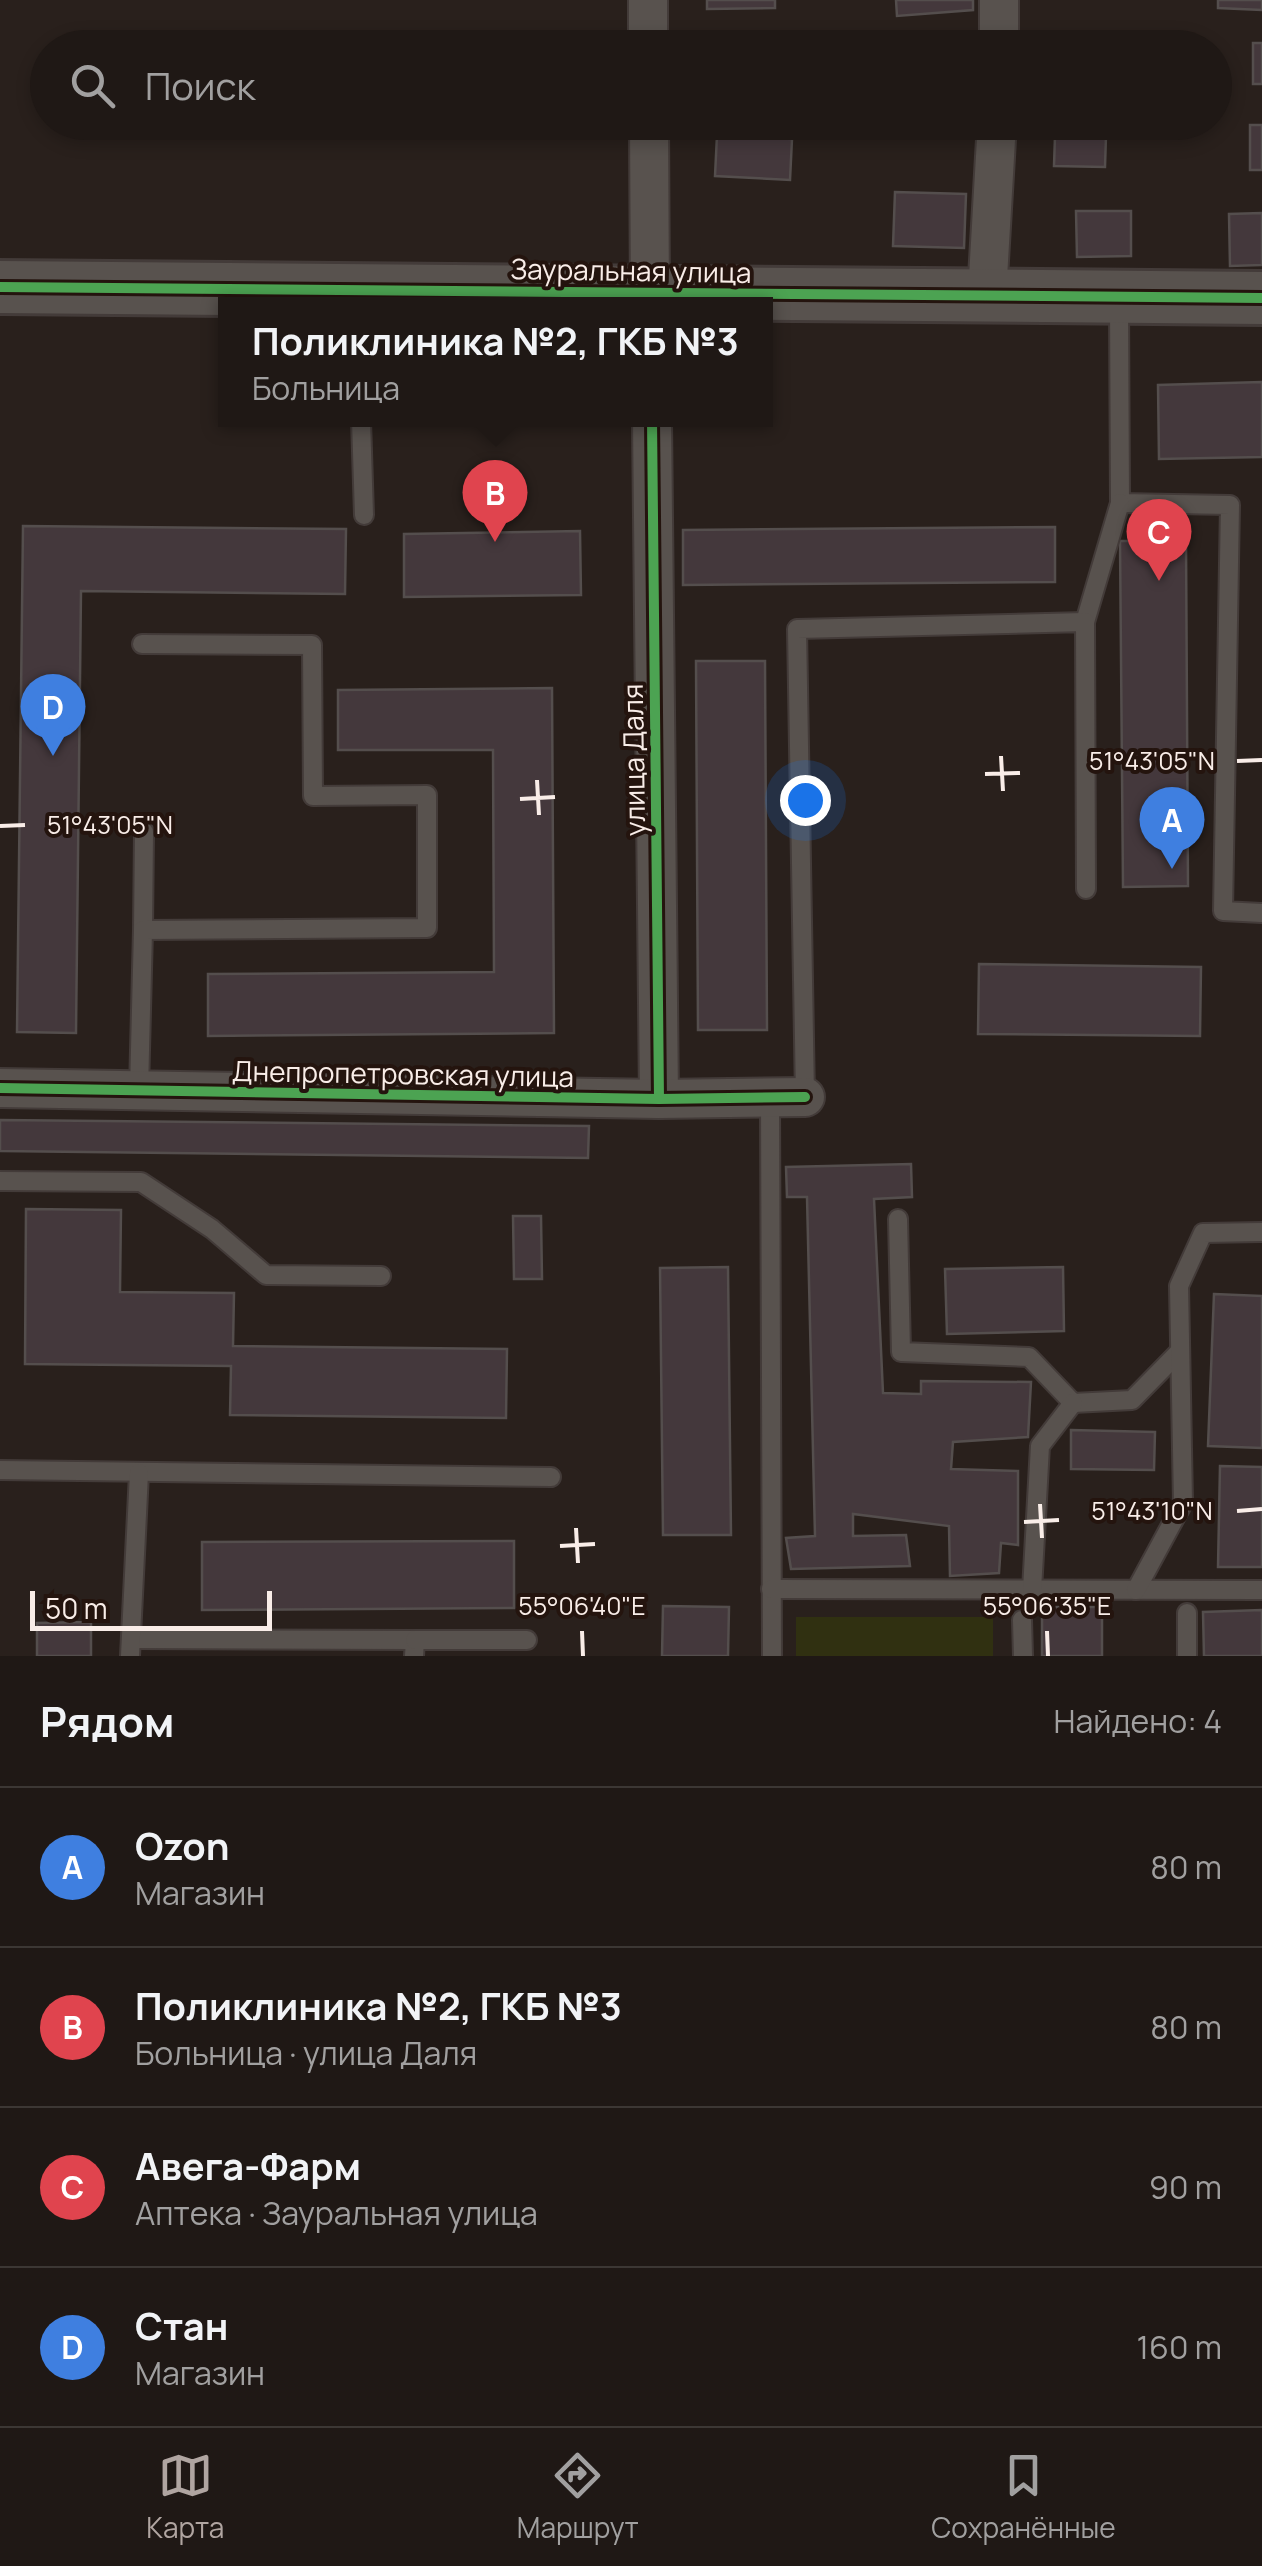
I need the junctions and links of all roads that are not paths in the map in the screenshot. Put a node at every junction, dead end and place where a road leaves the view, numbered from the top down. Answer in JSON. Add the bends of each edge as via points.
{"nodes":[{"id":1,"x":648,"y":0,"type":"edge"},
{"id":2,"x":1000,"y":0,"type":"edge"},
{"id":3,"x":648,"y":30,"type":"edge"},
{"id":4,"x":999,"y":30,"type":"edge"},
{"id":5,"x":649,"y":140,"type":"edge"},
{"id":6,"x":996,"y":140,"type":"edge"},
{"id":7,"x":0,"y":287,"type":"edge"},
{"id":8,"x":986,"y":296,"type":"junction"},
{"id":9,"x":1120,"y":296,"type":"junction"},
{"id":10,"x":357,"y":297,"type":"edge"},
{"id":11,"x":650,"y":297,"type":"edge"},
{"id":12,"x":773,"y":297,"type":"edge"},
{"id":13,"x":1262,"y":298,"type":"edge"},
{"id":14,"x":361,"y":427,"type":"edge"},
{"id":15,"x":652,"y":427,"type":"edge"},
{"id":16,"x":1120,"y":503,"type":"junction"},
{"id":17,"x":364,"y":515,"type":"dead end"},
{"id":18,"x":1086,"y":622,"type":"junction"},
{"id":19,"x":142,"y":644,"type":"dead end"},
{"id":20,"x":144,"y":832,"type":"dead end"},
{"id":21,"x":1086,"y":889,"type":"dead end"},
{"id":22,"x":1262,"y":913,"type":"edge"},
{"id":23,"x":143,"y":930,"type":"junction"},
{"id":24,"x":0,"y":1088,"type":"edge"},
{"id":25,"x":139,"y":1090,"type":"junction"},
{"id":26,"x":788,"y":1098,"type":"junction"},
{"id":27,"x":659,"y":1100,"type":"junction"},
{"id":28,"x":0,"y":1181,"type":"edge"},
{"id":29,"x":898,"y":1219,"type":"dead end"},
{"id":30,"x":1262,"y":1232,"type":"edge"},
{"id":31,"x":381,"y":1276,"type":"dead end"},
{"id":32,"x":1178,"y":1353,"type":"junction"},
{"id":33,"x":1074,"y":1402,"type":"junction"},
{"id":34,"x":0,"y":1470,"type":"edge"},
{"id":35,"x":139,"y":1472,"type":"junction"},
{"id":36,"x":551,"y":1477,"type":"dead end"},
{"id":37,"x":772,"y":1589,"type":"junction"},
{"id":38,"x":1032,"y":1590,"type":"junction"},
{"id":39,"x":1136,"y":1590,"type":"junction"},
{"id":40,"x":1262,"y":1590,"type":"edge"},
{"id":41,"x":1187,"y":1613,"type":"dead end"},
{"id":42,"x":1022,"y":1620,"type":"dead end"},
{"id":43,"x":527,"y":1640,"type":"dead end"},
{"id":44,"x":130,"y":1648,"type":"edge"},
{"id":45,"x":414,"y":1648,"type":"edge"},
{"id":46,"x":772,"y":1656,"type":"edge"},
{"id":47,"x":1023,"y":1656,"type":"edge"},
{"id":48,"x":1187,"y":1656,"type":"edge"}],
"edges":[{"from":1,"to":3,"type":"street"},
{"from":2,"to":4,"type":"street"},
{"from":5,"to":11,"type":"street"},
{"from":6,"to":8,"type":"street"},
{"from":7,"to":10,"type":"street","name":"Зауральная улица"},
{"from":8,"to":9,"type":"street","name":"Зауральная улица"},
{"from":8,"to":12,"type":"street","name":"Зауральная улица"},
{"from":9,"to":13,"type":"street","name":"Зауральная улица"},
{"from":9,"to":16,"type":"lane"},
{"from":14,"to":17,"type":"lane"},
{"from":15,"to":27,"type":"street","name":"улица Даля"},
{"from":16,"to":18,"type":"lane"},
{"from":16,"to":22,"type":"lane","via":[[1230,505],[1223,911]]},
{"from":18,"to":21,"type":"lane"},
{"from":18,"to":26,"type":"lane","via":[[797,629]]},
{"from":19,"to":23,"type":"lane","via":[[312,646],[313,796],[426,795],[428,928]]},
{"from":20,"to":23,"type":"lane"},
{"from":23,"to":25,"type":"lane"},
{"from":24,"to":25,"type":"street","name":"Днепропетровская улица"},
{"from":25,"to":27,"type":"street","name":"Днепропетровская улица"},
{"from":26,"to":27,"type":"street","name":"Днепропетровская улица"},
{"from":26,"to":37,"type":"lane"},
{"from":28,"to":31,"type":"lane","via":[[142,1182],[212,1228],[266,1275]]},
{"from":29,"to":33,"type":"lane","via":[[900,1352],[1029,1357]]},
{"from":30,"to":32,"type":"lane","via":[[1203,1233],[1179,1286]]},
{"from":32,"to":33,"type":"lane","via":[[1132,1400]]},
{"from":32,"to":39,"type":"lane","via":[[1182,1502]]},
{"from":33,"to":38,"type":"lane","via":[[1040,1446]]},
{"from":34,"to":35,"type":"lane"},
{"from":35,"to":36,"type":"lane"},
{"from":35,"to":44,"type":"lane"},
{"from":37,"to":38,"type":"lane"},
{"from":37,"to":46,"type":"lane"},
{"from":38,"to":39,"type":"lane"},
{"from":39,"to":40,"type":"lane"},
{"from":41,"to":48,"type":"lane"},
{"from":42,"to":47,"type":"lane"},
{"from":43,"to":45,"type":"lane"},
{"from":44,"to":45,"type":"lane"}]}
